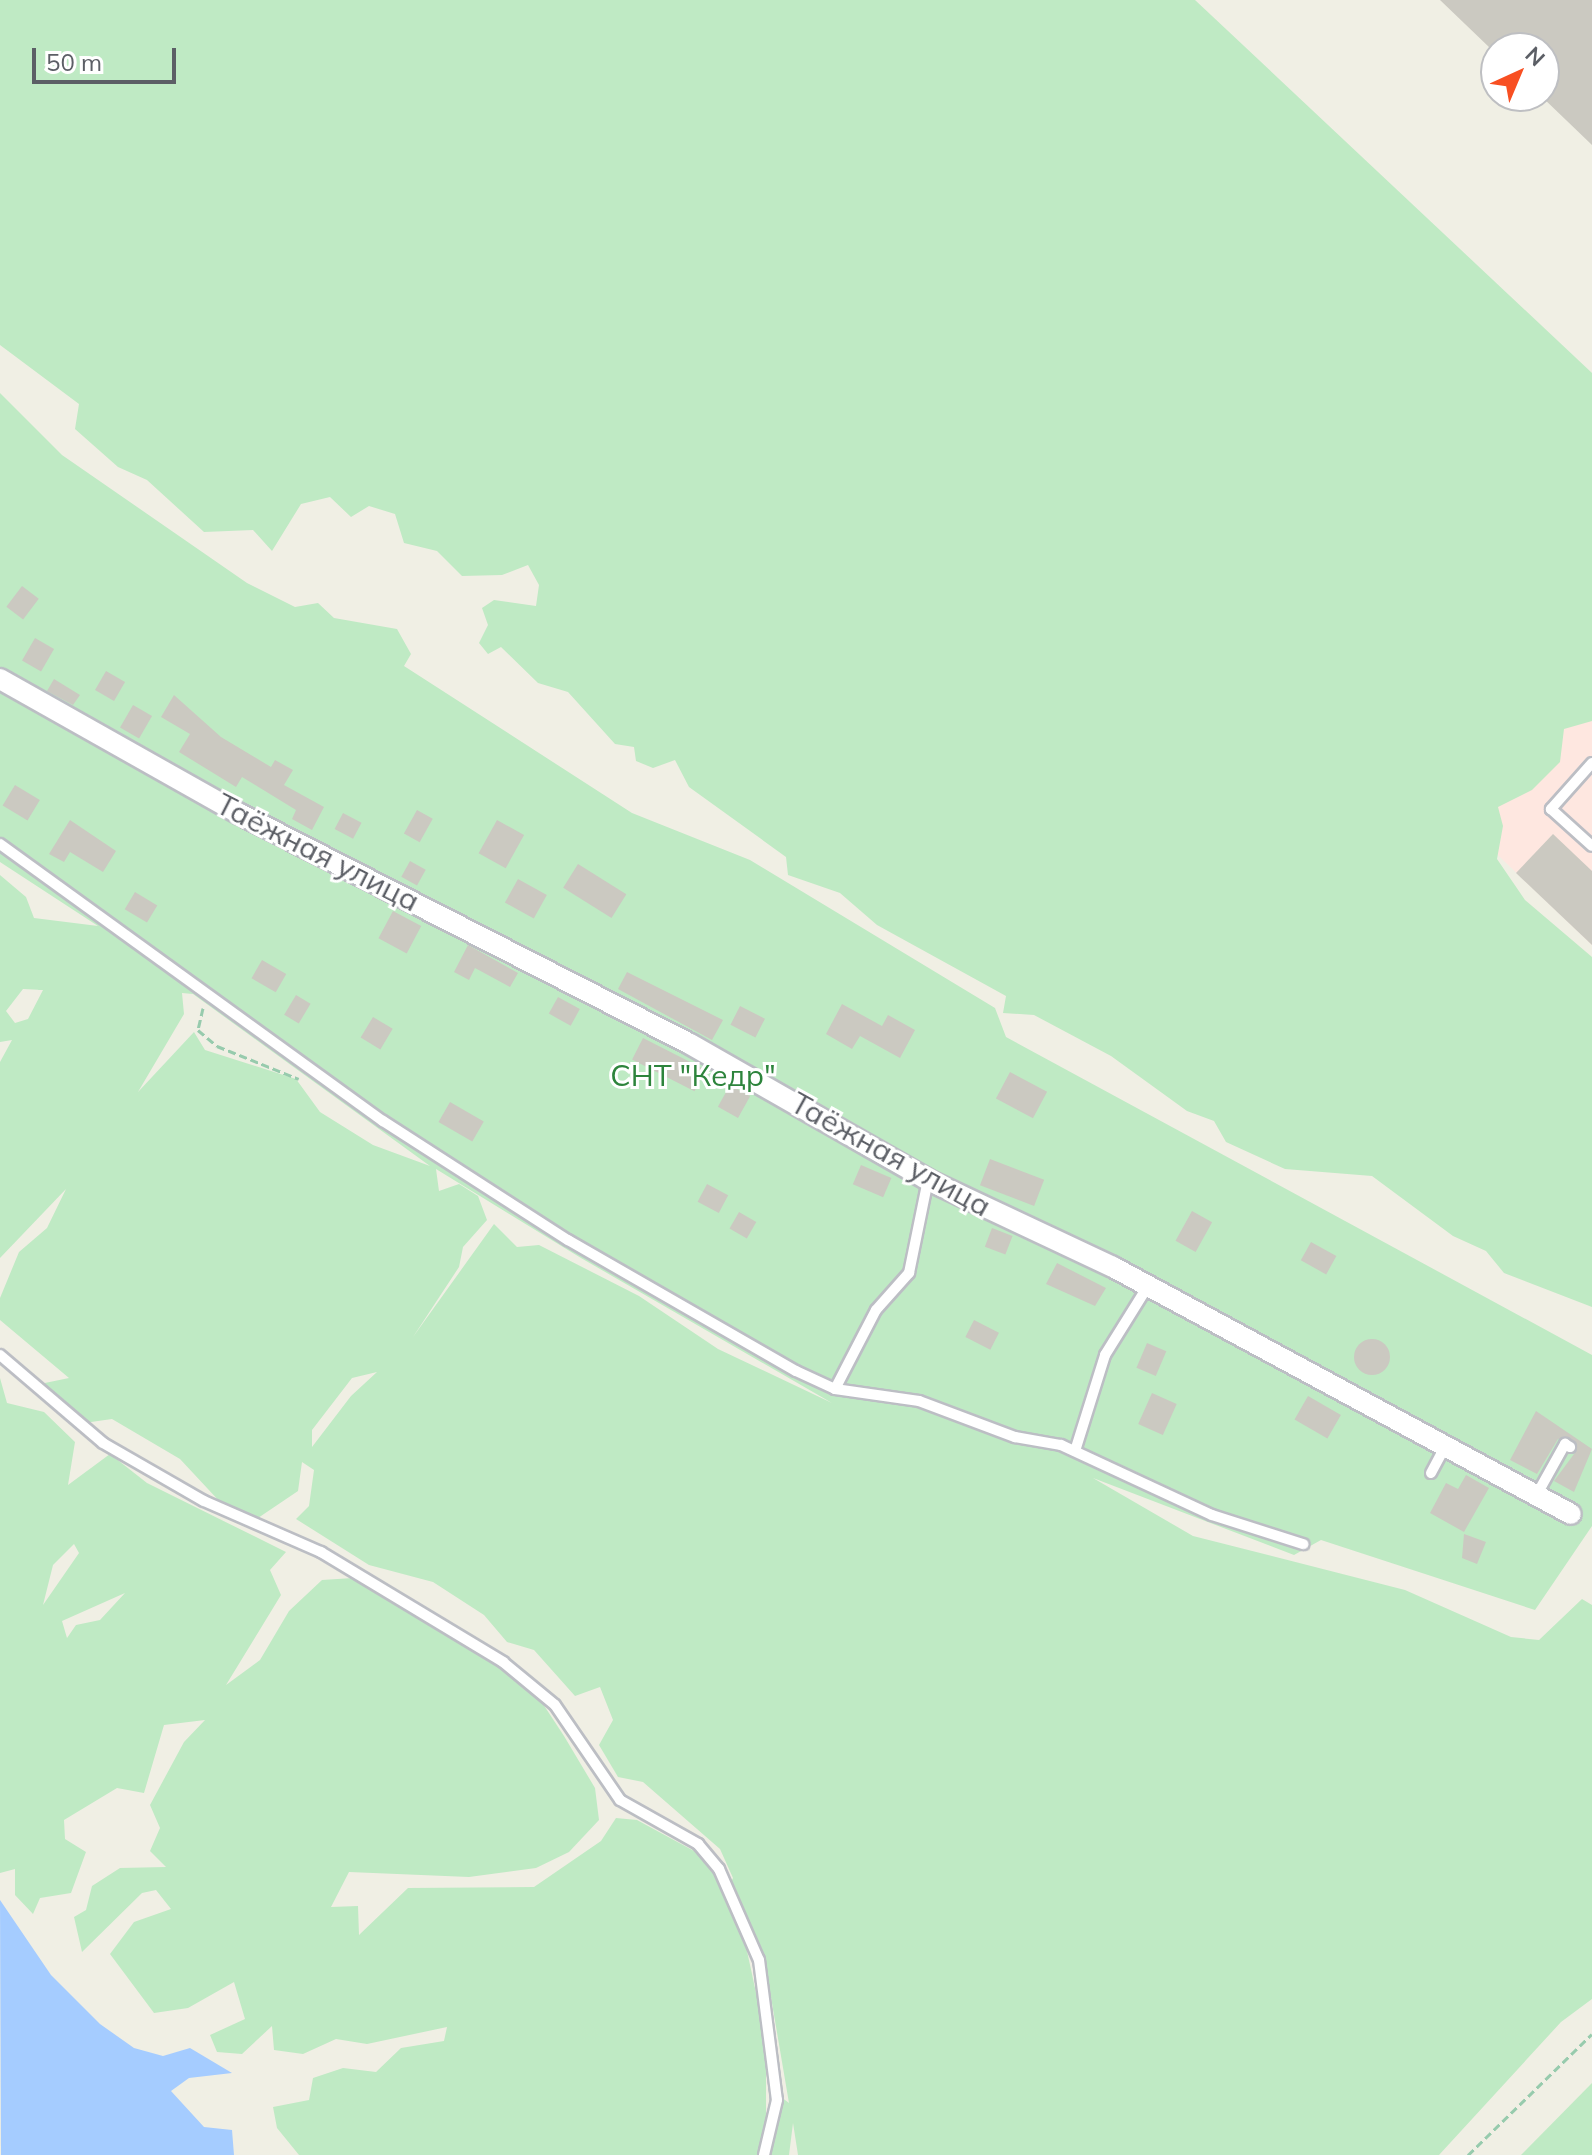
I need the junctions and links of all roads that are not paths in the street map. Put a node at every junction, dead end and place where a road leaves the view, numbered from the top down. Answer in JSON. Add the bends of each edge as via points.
{"nodes":[{"id":1,"x":0,"y":679,"type":"edge"},
{"id":2,"x":1592,"y":763,"type":"edge"},
{"id":3,"x":0,"y":844,"type":"edge"},
{"id":4,"x":1592,"y":846,"type":"edge"},
{"id":5,"x":928,"y":1180,"type":"junction"},
{"id":6,"x":1148,"y":1286,"type":"junction"},
{"id":7,"x":0,"y":1355,"type":"edge"},
{"id":8,"x":835,"y":1389,"type":"junction"},
{"id":9,"x":1570,"y":1447,"type":"dead end"},
{"id":10,"x":1443,"y":1450,"type":"junction"},
{"id":11,"x":1075,"y":1451,"type":"junction"},
{"id":12,"x":1431,"y":1473,"type":"dead end"},
{"id":13,"x":1536,"y":1496,"type":"junction"},
{"id":14,"x":1571,"y":1514,"type":"dead end"},
{"id":15,"x":1303,"y":1544,"type":"dead end"},
{"id":16,"x":764,"y":2155,"type":"edge"}],
"edges":[{"from":1,"to":5,"type":"street","name":"Таёжная улица","via":[[240,814],[745,1073]]},
{"from":2,"to":4,"type":"lane","via":[[1551,809]]},
{"from":3,"to":8,"type":"lane","via":[[218,996],[244,1024],[334,1087],[568,1240]]},
{"from":5,"to":6,"type":"street","name":"Таёжная улица"},
{"from":5,"to":8,"type":"lane","via":[[909,1273],[876,1310]]},
{"from":6,"to":10,"type":"street","name":"Таёжная улица"},
{"from":6,"to":11,"type":"lane","via":[[1105,1355]]},
{"from":7,"to":16,"type":"lane","via":[[103,1443],[204,1501],[321,1552],[503,1662],[555,1705],[620,1800],[698,1844],[719,1869],[759,1960],[777,2100]]},
{"from":8,"to":11,"type":"lane","via":[[919,1401]]},
{"from":9,"to":13,"type":"lane","via":[[1565,1444]]},
{"from":10,"to":12,"type":"lane"},
{"from":10,"to":13,"type":"street","name":"Таёжная улица"},
{"from":11,"to":15,"type":"lane","via":[[1212,1515]]},
{"from":13,"to":14,"type":"street","name":"Таёжная улица"}]}
